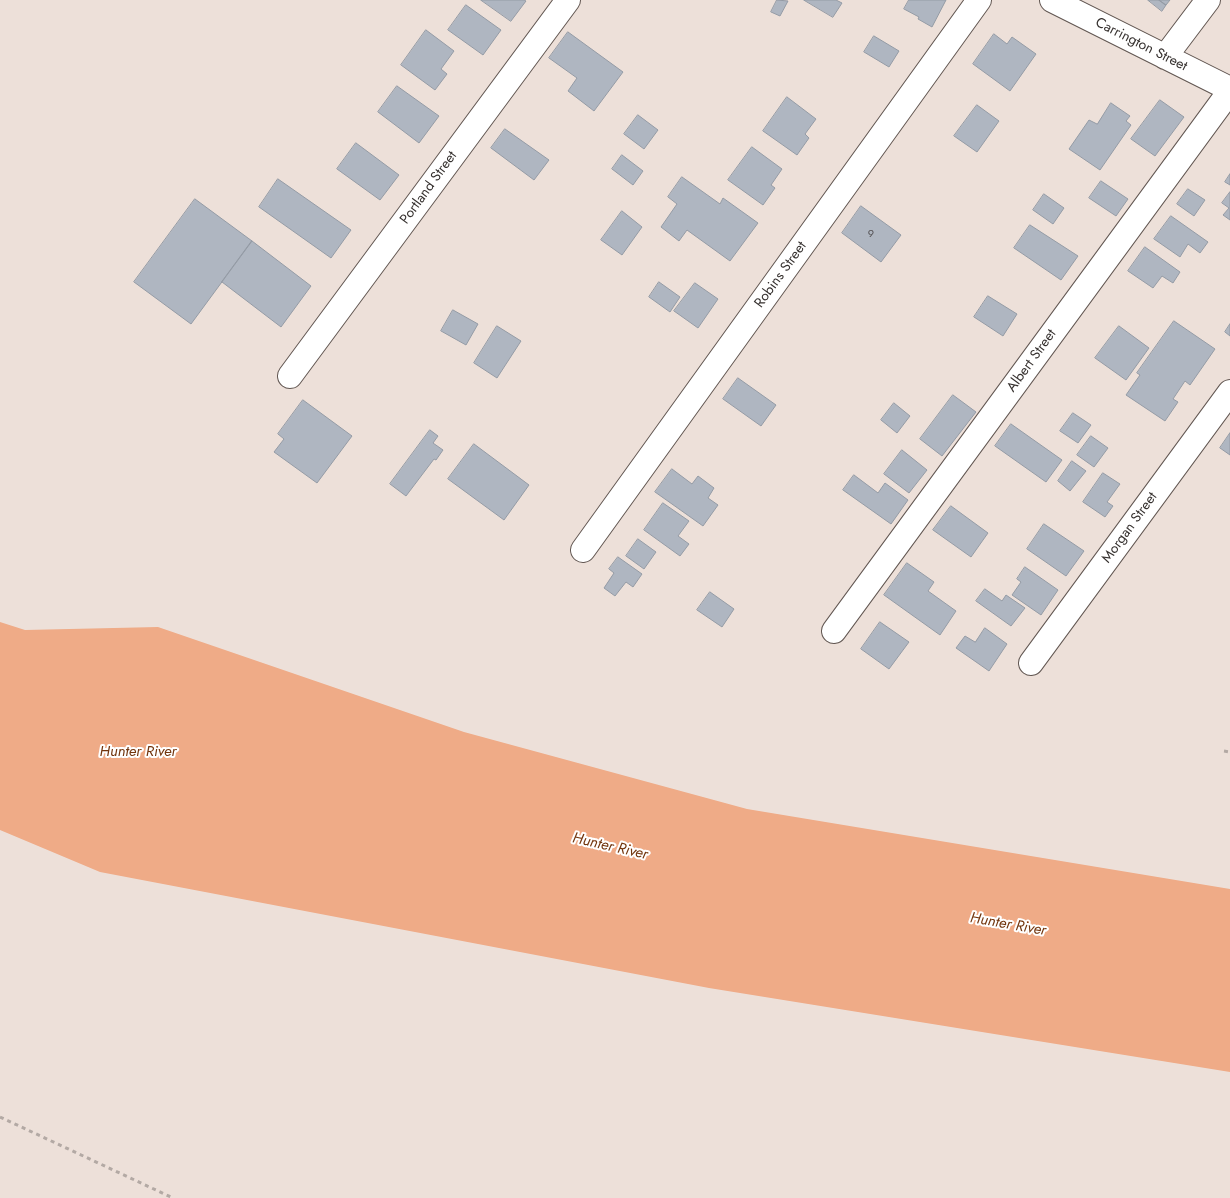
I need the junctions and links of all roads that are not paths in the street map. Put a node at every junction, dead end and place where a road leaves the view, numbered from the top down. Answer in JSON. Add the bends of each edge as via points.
{"nodes":[{"id":1,"x":568,"y":0,"type":"edge"},
{"id":2,"x":979,"y":0,"type":"edge"},
{"id":3,"x":1052,"y":0,"type":"edge"},
{"id":4,"x":1208,"y":0,"type":"edge"},
{"id":5,"x":1166,"y":57,"type":"junction"},
{"id":6,"x":1230,"y":90,"type":"edge"},
{"id":7,"x":290,"y":376,"type":"dead end"},
{"id":8,"x":1230,"y":392,"type":"edge"},
{"id":9,"x":583,"y":550,"type":"dead end"},
{"id":10,"x":834,"y":631,"type":"dead end"},
{"id":11,"x":1031,"y":663,"type":"dead end"}],
"edges":[{"from":1,"to":7,"type":"street","name":"Portland Street"},
{"from":2,"to":9,"type":"street","name":"Robins Street"},
{"from":3,"to":5,"type":"street","name":"Carrington Street"},
{"from":4,"to":5,"type":"street"},
{"from":5,"to":6,"type":"street","name":"Carrington Street"},
{"from":6,"to":10,"type":"street","name":"Albert Street"},
{"from":8,"to":11,"type":"street","name":"Morgan Street"}]}
